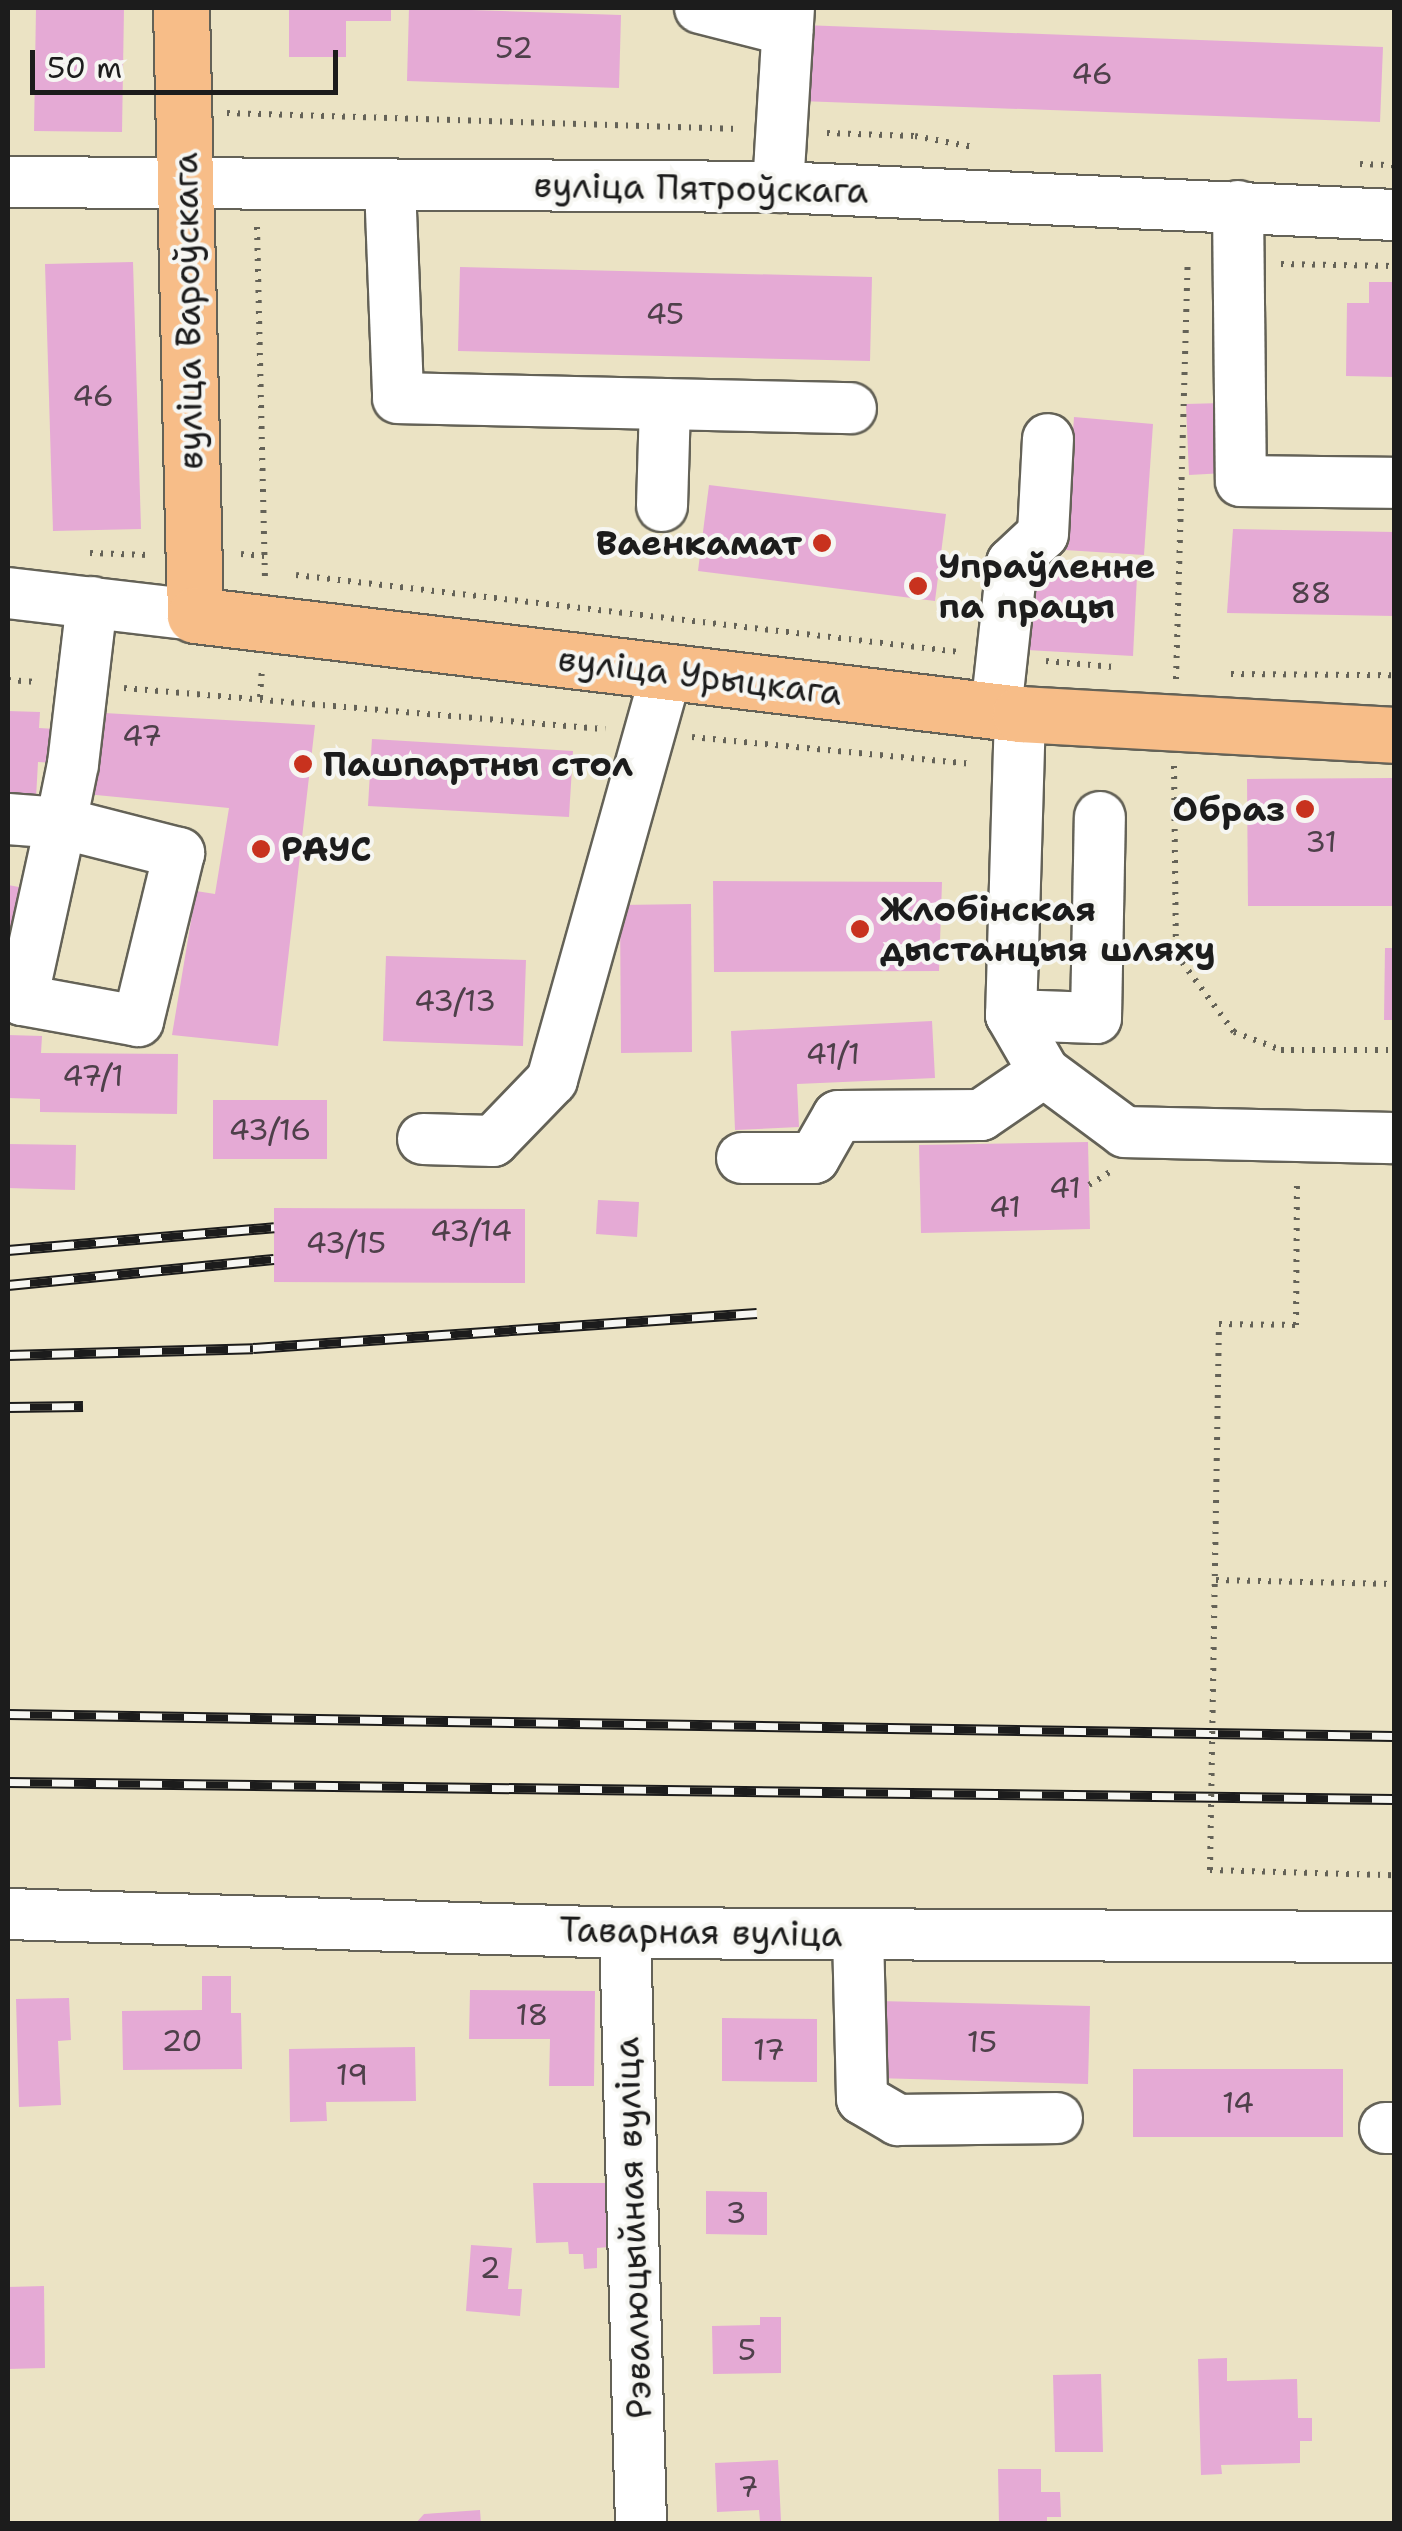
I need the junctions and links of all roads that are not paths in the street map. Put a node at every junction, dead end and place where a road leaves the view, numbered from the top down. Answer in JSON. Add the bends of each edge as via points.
{"nodes":[{"id":1,"x":181,"y":8,"type":"edge"},
{"id":2,"x":700,"y":8,"type":"edge"},
{"id":3,"x":788,"y":19,"type":"edge"},
{"id":4,"x":8,"y":182,"type":"edge"},
{"id":5,"x":390,"y":184,"type":"junction"},
{"id":6,"x":185,"y":186,"type":"junction"},
{"id":7,"x":778,"y":187,"type":"junction"},
{"id":8,"x":1238,"y":206,"type":"junction"},
{"id":9,"x":1394,"y":215,"type":"edge"},
{"id":10,"x":665,"y":404,"type":"junction"},
{"id":11,"x":852,"y":408,"type":"dead end"},
{"id":12,"x":1048,"y":438,"type":"dead end"},
{"id":13,"x":1394,"y":482,"type":"edge"},
{"id":14,"x":662,"y":506,"type":"dead end"},
{"id":15,"x":8,"y":592,"type":"edge"},
{"id":16,"x":92,"y":602,"type":"junction"},
{"id":17,"x":195,"y":615,"type":"junction"},
{"id":18,"x":667,"y":672,"type":"junction"},
{"id":19,"x":1008,"y":712,"type":"junction"},
{"id":20,"x":1394,"y":736,"type":"edge"},
{"id":21,"x":1100,"y":817,"type":"dead end"},
{"id":22,"x":8,"y":819,"type":"edge"},
{"id":23,"x":1011,"y":1015,"type":"junction"},
{"id":24,"x":1044,"y":1072,"type":"junction"},
{"id":25,"x":423,"y":1138,"type":"dead end"},
{"id":26,"x":1391,"y":1138,"type":"dead end"},
{"id":27,"x":742,"y":1158,"type":"dead end"},
{"id":28,"x":8,"y":1914,"type":"edge"},
{"id":29,"x":625,"y":1933,"type":"junction"},
{"id":30,"x":858,"y":1934,"type":"junction"},
{"id":31,"x":1394,"y":1936,"type":"edge"},
{"id":32,"x":1057,"y":2118,"type":"dead end"},
{"id":33,"x":642,"y":2524,"type":"edge"}],
"edges":[{"from":1,"to":6,"type":"main road","name":"вуліца Вароўскага"},
{"from":2,"to":3,"type":"street"},
{"from":3,"to":7,"type":"street"},
{"from":4,"to":6,"type":"street","name":"вуліца Пятроўскага"},
{"from":5,"to":6,"type":"street","name":"вуліца Пятроўскага"},
{"from":5,"to":7,"type":"street","name":"вуліца Пятроўскага"},
{"from":5,"to":10,"type":"street","via":[[398,398]]},
{"from":6,"to":17,"type":"main road","name":"вуліца Вароўскага"},
{"from":7,"to":8,"type":"street","name":"вуліца Пятроўскага"},
{"from":8,"to":9,"type":"street","name":"вуліца Пятроўскага"},
{"from":8,"to":13,"type":"street","via":[[1241,481]]},
{"from":10,"to":11,"type":"street"},
{"from":10,"to":14,"type":"street"},
{"from":12,"to":19,"type":"street","via":[[1043,534],[1012,563],[1002,656]]},
{"from":15,"to":16,"type":"street","name":"вуліца Урыцкага"},
{"from":16,"to":17,"type":"street","name":"вуліца Урыцкага"},
{"from":16,"to":22,"type":"street","via":[[60,823]]},
{"from":17,"to":18,"type":"main road","name":"вуліца Урыцкага"},
{"from":18,"to":19,"type":"main road","name":"вуліца Урыцкага"},
{"from":18,"to":25,"type":"street","via":[[552,1080],[493,1141]]},
{"from":19,"to":20,"type":"main road","name":"вуліца Урыцкага","via":[[1174,759]]},
{"from":19,"to":23,"type":"street","via":[[1018,768]]},
{"from":21,"to":23,"type":"street","via":[[1096,1018]]},
{"from":23,"to":24,"type":"street"},
{"from":24,"to":26,"type":"street","via":[[1125,1132]]},
{"from":24,"to":27,"type":"street","via":[[981,1115],[838,1116],[814,1158]]},
{"from":28,"to":29,"type":"street","name":"Таварная вуліца"},
{"from":29,"to":30,"type":"street","name":"Таварная вуліца"},
{"from":29,"to":33,"type":"street","name":"Рэвалюцыйная вуліца"},
{"from":30,"to":31,"type":"street","name":"Таварная вуліца"},
{"from":30,"to":32,"type":"street","via":[[862,2099],[898,2120]]}]}
